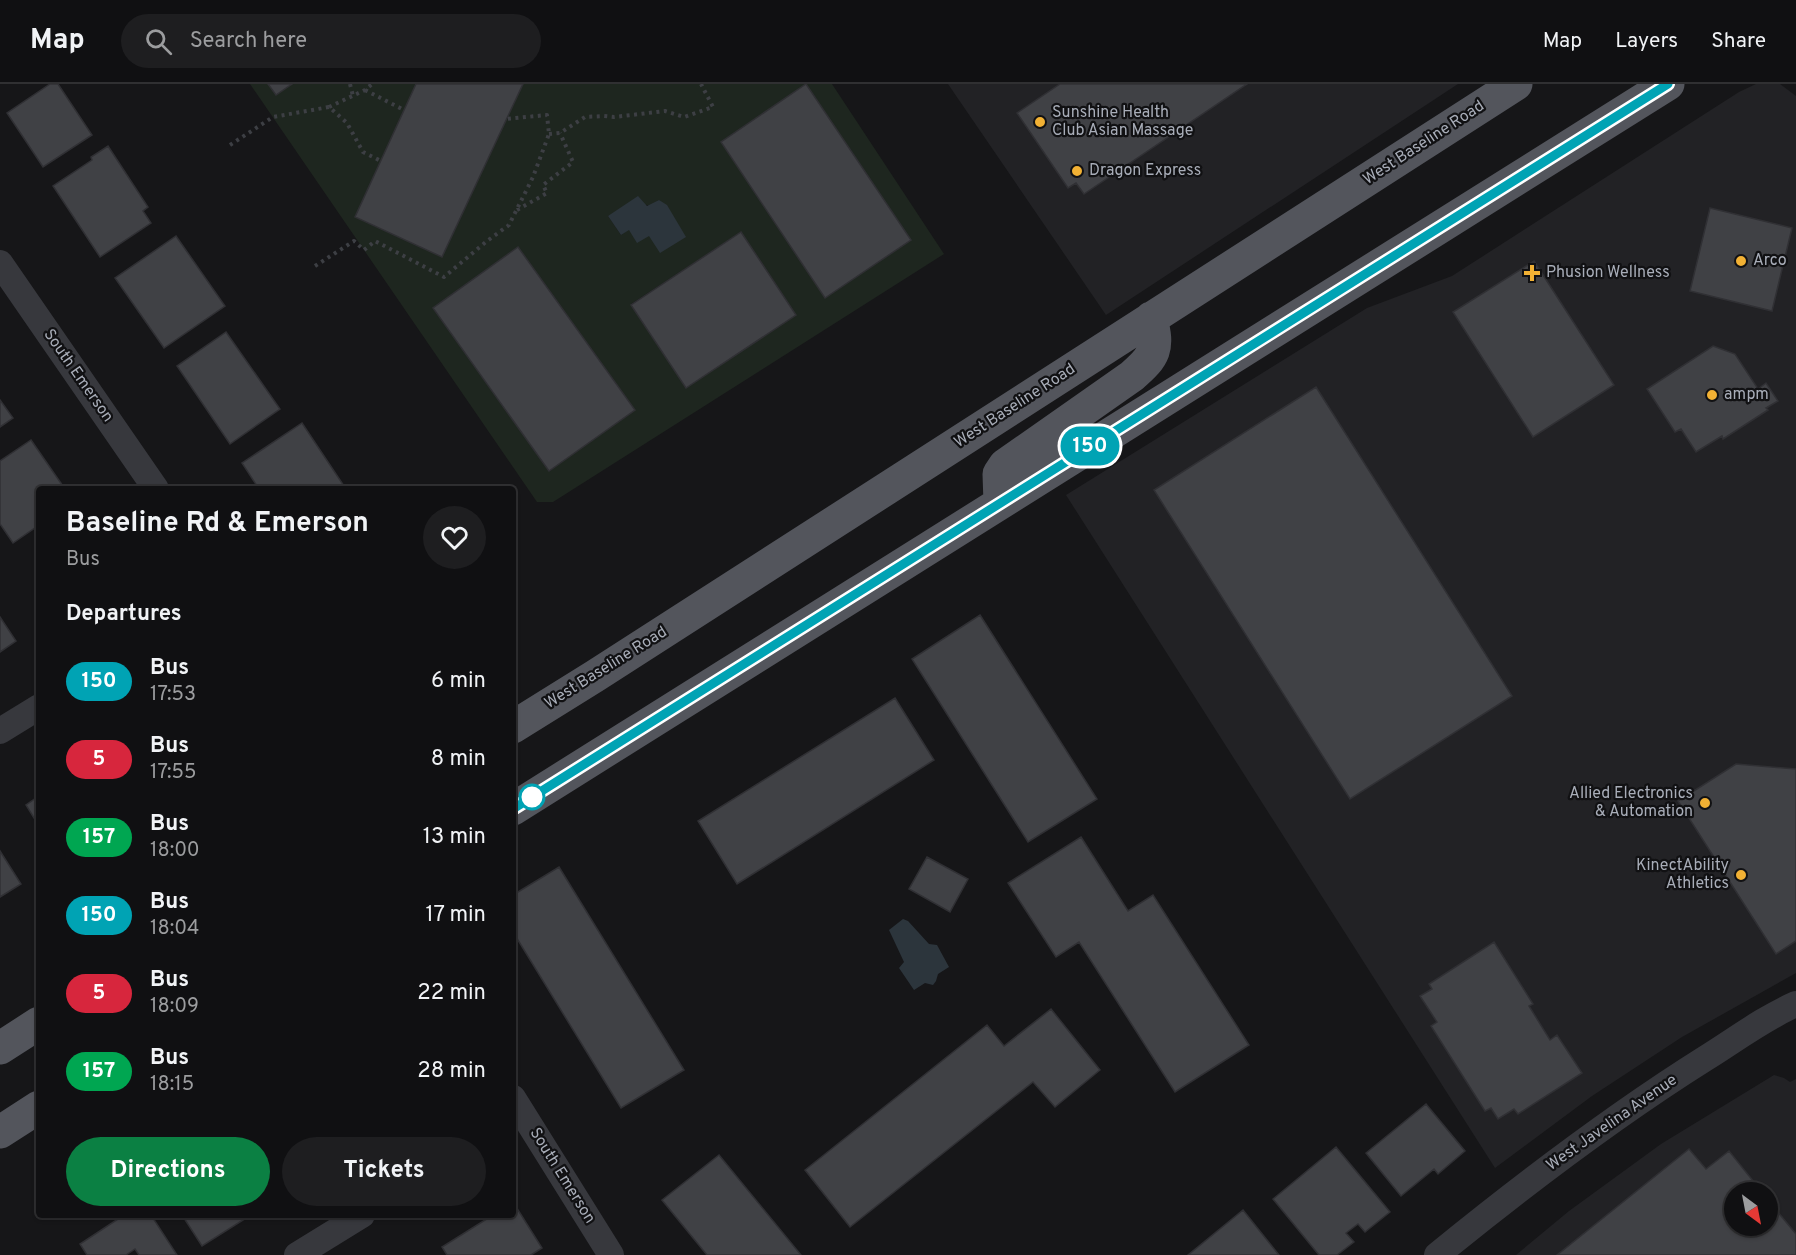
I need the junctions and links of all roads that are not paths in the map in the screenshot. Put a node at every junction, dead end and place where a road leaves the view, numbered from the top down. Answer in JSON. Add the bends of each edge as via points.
{"nodes":[{"id":1,"x":1516,"y":84,"type":"edge"},
{"id":2,"x":1668,"y":84,"type":"edge"},
{"id":3,"x":0,"y":263,"type":"edge"},
{"id":4,"x":1151,"y":318,"type":"junction"},
{"id":5,"x":154,"y":486,"type":"edge"},
{"id":6,"x":1000,"y":503,"type":"junction"},
{"id":7,"x":36,"y":709,"type":"edge"},
{"id":8,"x":516,"y":725,"type":"edge"},
{"id":9,"x":0,"y":731,"type":"edge"},
{"id":10,"x":516,"y":807,"type":"edge"},
{"id":11,"x":1796,"y":1004,"type":"edge"},
{"id":12,"x":36,"y":1025,"type":"edge"},
{"id":13,"x":0,"y":1048,"type":"edge"},
{"id":14,"x":36,"y":1109,"type":"edge"},
{"id":15,"x":517,"y":1112,"type":"edge"},
{"id":16,"x":0,"y":1132,"type":"edge"},
{"id":17,"x":357,"y":1218,"type":"edge"},
{"id":18,"x":297,"y":1255,"type":"edge"},
{"id":19,"x":611,"y":1255,"type":"edge"},
{"id":20,"x":1437,"y":1255,"type":"edge"}],
"edges":[{"from":1,"to":4,"type":"main road","name":"West Baseline Road"},
{"from":2,"to":6,"type":"main road"},
{"from":3,"to":5,"type":"street","name":"South Emerson"},
{"from":4,"to":6,"type":"main road","via":[[1156,340],[1149,361],[1005,465],[999,474]]},
{"from":4,"to":8,"type":"main road","name":"West Baseline Road"},
{"from":6,"to":10,"type":"main road"},
{"from":7,"to":9,"type":"street"},
{"from":11,"to":20,"type":"street","name":"West Javelina Avenue","via":[[1593,1134]]},
{"from":12,"to":13,"type":"main road"},
{"from":14,"to":16,"type":"main road"},
{"from":15,"to":19,"type":"street","name":"South Emerson"},
{"from":17,"to":18,"type":"street"}]}
